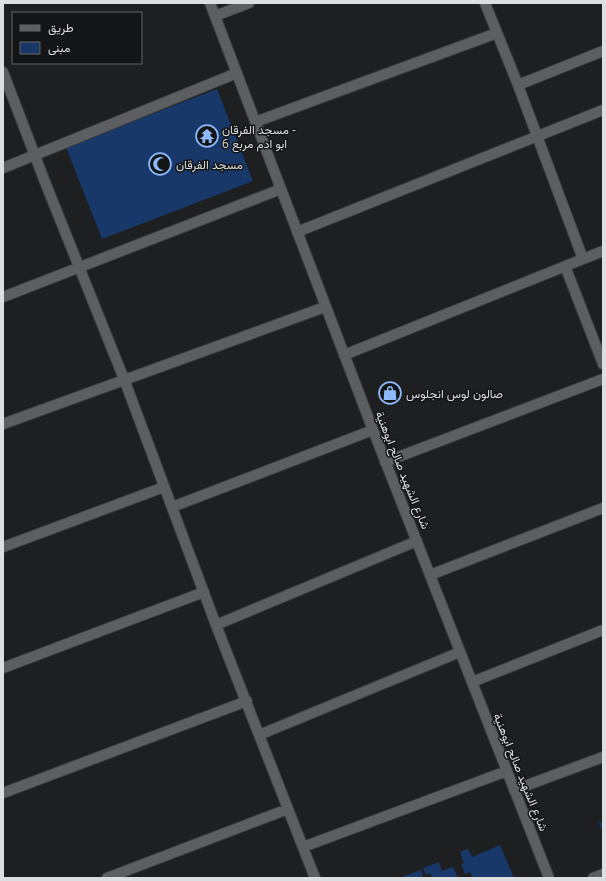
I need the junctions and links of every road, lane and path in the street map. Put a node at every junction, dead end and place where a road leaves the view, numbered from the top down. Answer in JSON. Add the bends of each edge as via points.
{"nodes":[{"id":1,"x":210,"y":3,"type":"edge"},
{"id":2,"x":249,"y":3,"type":"edge"},
{"id":3,"x":485,"y":3,"type":"edge"},
{"id":4,"x":215,"y":16,"type":"junction"},
{"id":5,"x":497,"y":33,"type":"junction"},
{"id":6,"x":603,"y":50,"type":"edge"},
{"id":7,"x":3,"y":72,"type":"edge"},
{"id":8,"x":237,"y":74,"type":"junction"},
{"id":9,"x":518,"y":85,"type":"junction"},
{"id":10,"x":603,"y":110,"type":"edge"},
{"id":11,"x":256,"y":122,"type":"junction"},
{"id":12,"x":538,"y":136,"type":"junction"},
{"id":13,"x":35,"y":156,"type":"junction"},
{"id":14,"x":3,"y":168,"type":"edge"},
{"id":15,"x":281,"y":189,"type":"junction"},
{"id":16,"x":297,"y":232,"type":"junction"},
{"id":17,"x":603,"y":251,"type":"edge"},
{"id":18,"x":583,"y":258,"type":"junction"},
{"id":19,"x":566,"y":266,"type":"junction"},
{"id":20,"x":80,"y":268,"type":"junction"},
{"id":21,"x":3,"y":297,"type":"edge"},
{"id":22,"x":325,"y":307,"type":"junction"},
{"id":23,"x":344,"y":355,"type":"junction"},
{"id":24,"x":603,"y":364,"type":"edge"},
{"id":25,"x":124,"y":379,"type":"junction"},
{"id":26,"x":603,"y":379,"type":"edge"},
{"id":27,"x":3,"y":424,"type":"edge"},
{"id":28,"x":373,"y":430,"type":"junction"},
{"id":29,"x":385,"y":462,"type":"junction"},
{"id":30,"x":164,"y":487,"type":"junction"},
{"id":31,"x":172,"y":507,"type":"junction"},
{"id":32,"x":603,"y":508,"type":"edge"},
{"id":33,"x":417,"y":541,"type":"junction"},
{"id":34,"x":3,"y":548,"type":"edge"},
{"id":35,"x":430,"y":575,"type":"junction"},
{"id":36,"x":204,"y":592,"type":"junction"},
{"id":37,"x":216,"y":625,"type":"junction"},
{"id":38,"x":603,"y":630,"type":"edge"},
{"id":39,"x":460,"y":652,"type":"junction"},
{"id":40,"x":3,"y":668,"type":"edge"},
{"id":41,"x":472,"y":682,"type":"junction"},
{"id":42,"x":247,"y":701,"type":"junction"},
{"id":43,"x":259,"y":735,"type":"junction"},
{"id":44,"x":603,"y":757,"type":"edge"},
{"id":45,"x":507,"y":771,"type":"junction"},
{"id":46,"x":514,"y":790,"type":"junction"},
{"id":47,"x":3,"y":793,"type":"edge"},
{"id":48,"x":288,"y":809,"type":"junction"},
{"id":49,"x":303,"y":847,"type":"junction"},
{"id":50,"x":603,"y":874,"type":"edge"},
{"id":51,"x":107,"y":878,"type":"edge"},
{"id":52,"x":315,"y":878,"type":"edge"},
{"id":53,"x":549,"y":878,"type":"edge"},
{"id":54,"x":593,"y":878,"type":"edge"}],
"edges":[{"from":1,"to":4,"type":"street","name":"شارع الشهيد صالح ابوهنية"},
{"from":2,"to":4,"type":"street"},
{"from":3,"to":5,"type":"street"},
{"from":4,"to":8,"type":"street","name":"شارع الشهيد صالح ابوهنية"},
{"from":5,"to":9,"type":"street"},
{"from":5,"to":11,"type":"street"},
{"from":6,"to":9,"type":"street"},
{"from":7,"to":13,"type":"street"},
{"from":8,"to":11,"type":"street","name":"شارع الشهيد صالح ابوهنية"},
{"from":8,"to":13,"type":"street"},
{"from":9,"to":12,"type":"street"},
{"from":10,"to":12,"type":"street"},
{"from":11,"to":15,"type":"street","name":"شارع الشهيد صالح ابوهنية"},
{"from":12,"to":16,"type":"street"},
{"from":12,"to":18,"type":"street"},
{"from":13,"to":14,"type":"street"},
{"from":13,"to":20,"type":"street"},
{"from":15,"to":16,"type":"street","name":"شارع الشهيد صالح ابوهنية"},
{"from":15,"to":20,"type":"street"},
{"from":16,"to":22,"type":"street","name":"شارع الشهيد صالح ابوهنية"},
{"from":17,"to":18,"type":"street"},
{"from":18,"to":19,"type":"street"},
{"from":19,"to":23,"type":"street"},
{"from":19,"to":24,"type":"street"},
{"from":20,"to":21,"type":"street"},
{"from":20,"to":25,"type":"street"},
{"from":22,"to":23,"type":"street","name":"شارع الشهيد صالح ابوهنية"},
{"from":22,"to":25,"type":"street"},
{"from":23,"to":28,"type":"street","name":"شارع الشهيد صالح ابوهنية"},
{"from":25,"to":27,"type":"street"},
{"from":25,"to":30,"type":"street"},
{"from":26,"to":29,"type":"street"},
{"from":28,"to":29,"type":"street","name":"شارع الشهيد صالح ابوهنية"},
{"from":28,"to":31,"type":"street"},
{"from":29,"to":33,"type":"street","name":"شارع الشهيد صالح ابوهنية"},
{"from":30,"to":31,"type":"street"},
{"from":30,"to":34,"type":"street"},
{"from":31,"to":36,"type":"street"},
{"from":32,"to":35,"type":"street"},
{"from":33,"to":35,"type":"street","name":"شارع الشهيد صالح ابوهنية"},
{"from":33,"to":37,"type":"street"},
{"from":35,"to":39,"type":"street","name":"شارع الشهيد صالح ابوهنية"},
{"from":36,"to":37,"type":"street"},
{"from":36,"to":40,"type":"street"},
{"from":37,"to":42,"type":"street"},
{"from":38,"to":41,"type":"street"},
{"from":39,"to":41,"type":"street","name":"شارع الشهيد صالح ابوهنية"},
{"from":39,"to":43,"type":"street"},
{"from":41,"to":45,"type":"street","name":"شارع الشهيد صالح ابوهنية"},
{"from":42,"to":43,"type":"street"},
{"from":42,"to":47,"type":"street"},
{"from":43,"to":48,"type":"street"},
{"from":44,"to":46,"type":"street"},
{"from":45,"to":46,"type":"street","name":"شارع الشهيد صالح ابوهنية"},
{"from":45,"to":49,"type":"street"},
{"from":46,"to":53,"type":"street","name":"شارع الشهيد صالح ابوهنية"},
{"from":48,"to":49,"type":"street"},
{"from":48,"to":51,"type":"street"},
{"from":49,"to":52,"type":"street"},
{"from":50,"to":54,"type":"street"}]}
